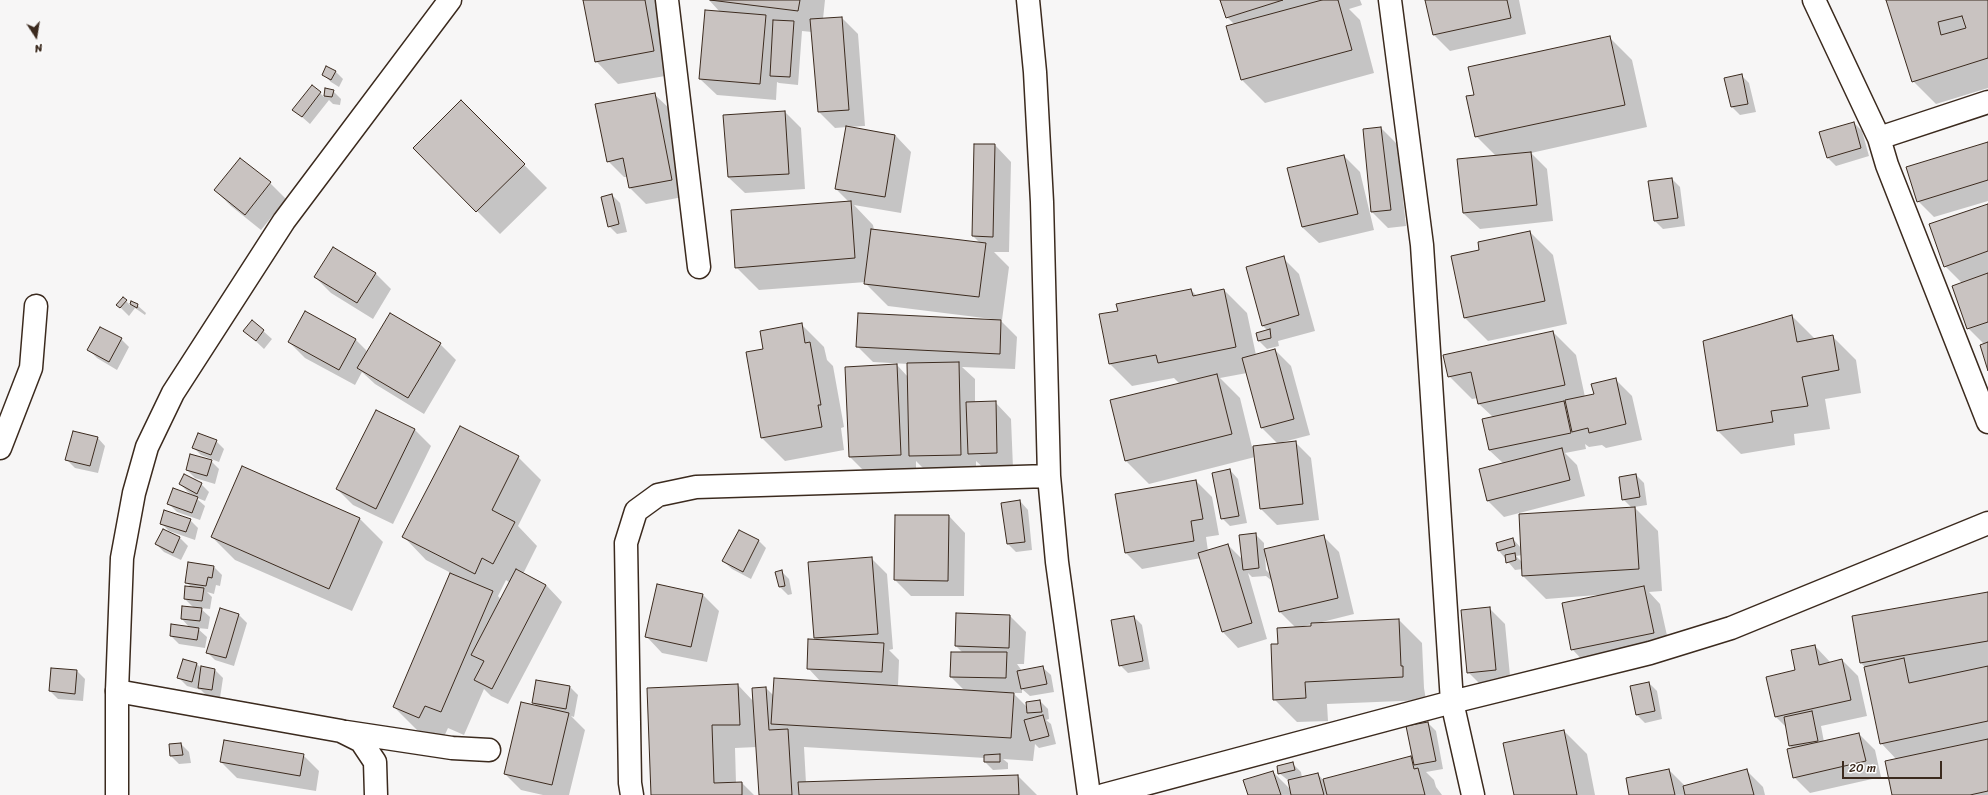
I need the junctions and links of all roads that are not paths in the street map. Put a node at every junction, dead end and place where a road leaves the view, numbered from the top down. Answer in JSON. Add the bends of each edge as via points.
{"nodes":[{"id":1,"x":450,"y":0,"type":"edge"},
{"id":2,"x":667,"y":0,"type":"edge"},
{"id":3,"x":1028,"y":0,"type":"edge"},
{"id":4,"x":1390,"y":0,"type":"edge"},
{"id":5,"x":1814,"y":0,"type":"edge"},
{"id":6,"x":1988,"y":102,"type":"edge"},
{"id":7,"x":1879,"y":138,"type":"junction"},
{"id":8,"x":699,"y":268,"type":"dead end"},
{"id":9,"x":36,"y":306,"type":"dead end"},
{"id":10,"x":1988,"y":422,"type":"edge"},
{"id":11,"x":0,"y":448,"type":"edge"},
{"id":12,"x":1049,"y":476,"type":"junction"},
{"id":13,"x":1988,"y":523,"type":"edge"},
{"id":14,"x":117,"y":691,"type":"junction"},
{"id":15,"x":1452,"y":702,"type":"junction"},
{"id":16,"x":341,"y":731,"type":"junction"},
{"id":17,"x":489,"y":750,"type":"dead end"},
{"id":18,"x":117,"y":795,"type":"edge"},
{"id":19,"x":376,"y":795,"type":"edge"},
{"id":20,"x":632,"y":795,"type":"edge"},
{"id":21,"x":1089,"y":795,"type":"edge"},
{"id":22,"x":1104,"y":795,"type":"edge"},
{"id":23,"x":1473,"y":795,"type":"edge"}],
"edges":[{"from":1,"to":14,"type":"street","via":[[284,221],[173,393],[148,447],[134,494],[122,558]]},
{"from":2,"to":8,"type":"street"},
{"from":3,"to":12,"type":"street","via":[[1035,72],[1042,202]]},
{"from":4,"to":15,"type":"street","via":[[1422,245]]},
{"from":5,"to":7,"type":"street"},
{"from":6,"to":7,"type":"street"},
{"from":7,"to":10,"type":"street"},
{"from":9,"to":11,"type":"street","via":[[31,368]]},
{"from":12,"to":20,"type":"street","via":[[696,487],[658,495],[636,511],[626,544]]},
{"from":12,"to":21,"type":"street","via":[[1057,562]]},
{"from":13,"to":15,"type":"street","via":[[1731,628],[1650,654]]},
{"from":14,"to":16,"type":"street"},
{"from":14,"to":18,"type":"street"},
{"from":15,"to":22,"type":"street"},
{"from":15,"to":23,"type":"street"},
{"from":16,"to":17,"type":"street","via":[[452,748]]},
{"from":16,"to":19,"type":"street","via":[[361,741],[375,762]]}]}
